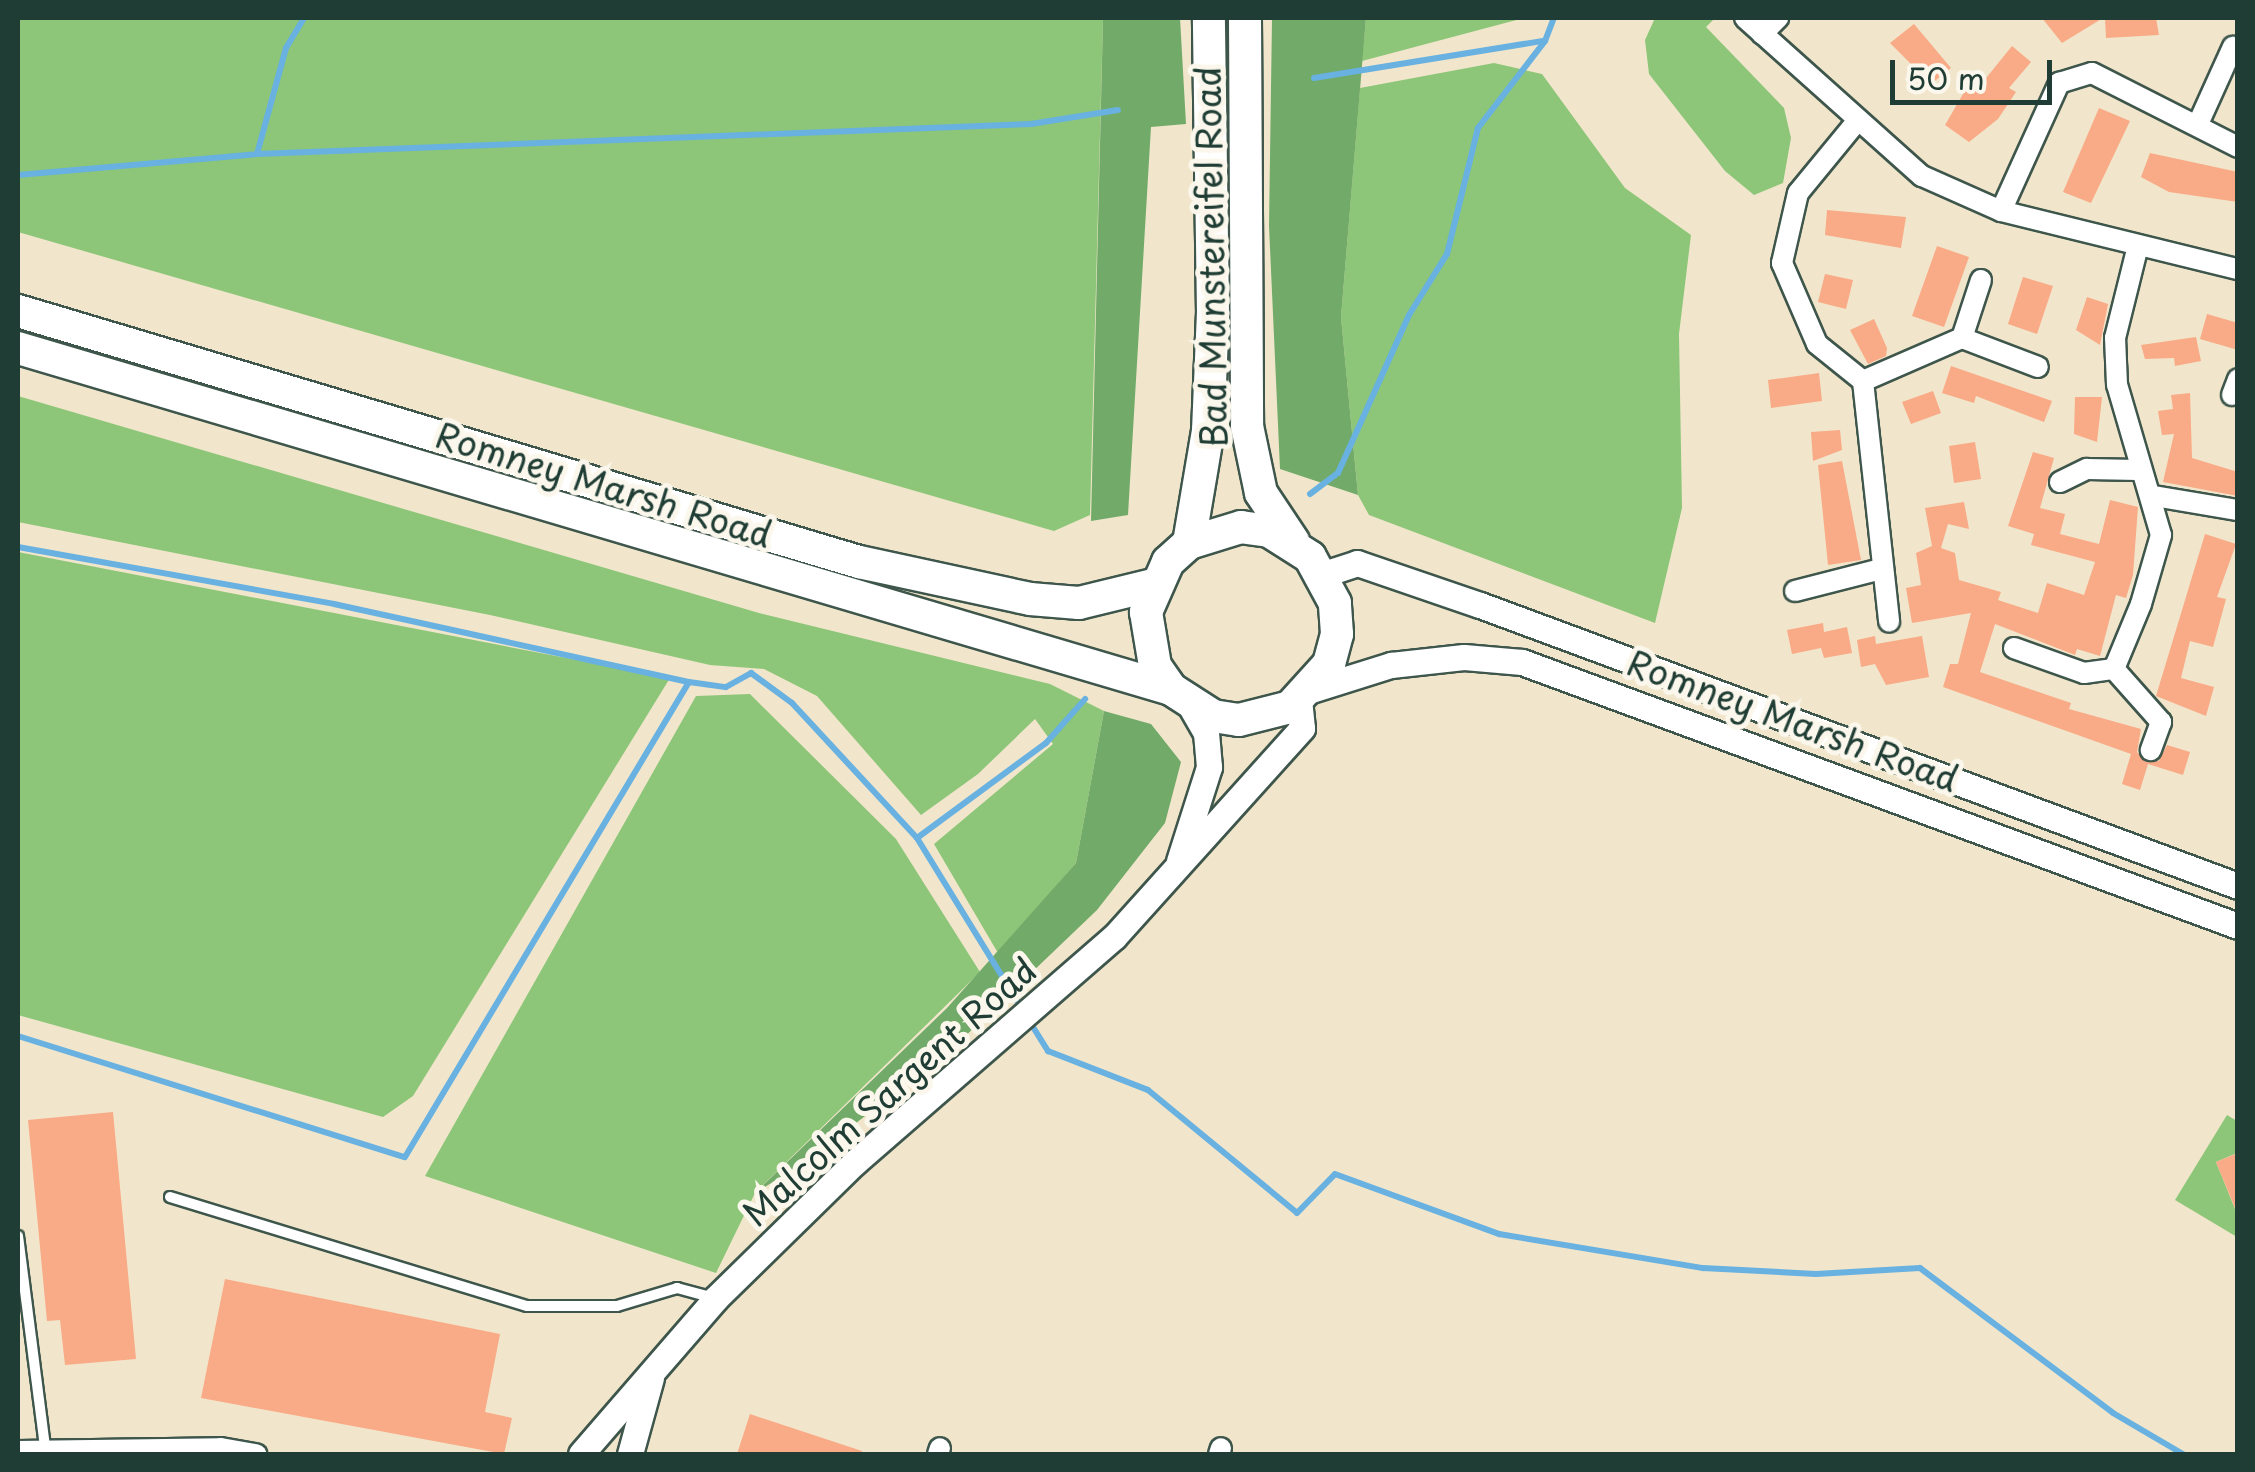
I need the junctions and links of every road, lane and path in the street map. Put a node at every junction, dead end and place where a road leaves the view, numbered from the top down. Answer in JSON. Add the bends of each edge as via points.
{"nodes":[{"id":1,"x":1209,"y":18,"type":"edge"},
{"id":2,"x":1245,"y":18,"type":"edge"},
{"id":3,"x":1746,"y":18,"type":"edge"},
{"id":4,"x":1778,"y":18,"type":"edge"},
{"id":5,"x":1762,"y":34,"type":"junction"},
{"id":6,"x":2233,"y":47,"type":"dead end"},
{"id":7,"x":1858,"y":120,"type":"junction"},
{"id":8,"x":2198,"y":124,"type":"junction"},
{"id":9,"x":2238,"y":147,"type":"edge"},
{"id":10,"x":2001,"y":212,"type":"junction"},
{"id":11,"x":2137,"y":250,"type":"junction"},
{"id":12,"x":2238,"y":270,"type":"edge"},
{"id":13,"x":1981,"y":280,"type":"dead end"},
{"id":14,"x":18,"y":311,"type":"edge"},
{"id":15,"x":1962,"y":338,"type":"junction"},
{"id":16,"x":18,"y":348,"type":"edge"},
{"id":17,"x":2038,"y":367,"type":"dead end"},
{"id":18,"x":1863,"y":381,"type":"junction"},
{"id":19,"x":2138,"y":470,"type":"junction"},
{"id":20,"x":2060,"y":482,"type":"dead end"},
{"id":21,"x":2154,"y":496,"type":"junction"},
{"id":22,"x":2238,"y":510,"type":"edge"},
{"id":23,"x":1188,"y":543,"type":"junction"},
{"id":24,"x":1294,"y":544,"type":"junction"},
{"id":25,"x":1881,"y":569,"type":"junction"},
{"id":26,"x":1324,"y":574,"type":"junction"},
{"id":27,"x":1153,"y":586,"type":"junction"},
{"id":28,"x":1795,"y":591,"type":"dead end"},
{"id":29,"x":1889,"y":622,"type":"dead end"},
{"id":30,"x":2014,"y":648,"type":"dead end"},
{"id":31,"x":2114,"y":668,"type":"junction"},
{"id":32,"x":1306,"y":695,"type":"junction"},
{"id":33,"x":1180,"y":697,"type":"junction"},
{"id":34,"x":2151,"y":750,"type":"dead end"},
{"id":35,"x":1176,"y":870,"type":"junction"},
{"id":36,"x":2238,"y":886,"type":"edge"},
{"id":37,"x":2238,"y":926,"type":"edge"},
{"id":38,"x":170,"y":1197,"type":"dead end"},
{"id":39,"x":18,"y":1236,"type":"edge"},
{"id":40,"x":716,"y":1298,"type":"junction"},
{"id":41,"x":654,"y":1369,"type":"junction"},
{"id":42,"x":46,"y":1448,"type":"junction"},
{"id":43,"x":18,"y":1450,"type":"edge"},
{"id":44,"x":256,"y":1454,"type":"edge"},
{"id":45,"x":583,"y":1454,"type":"edge"},
{"id":46,"x":630,"y":1454,"type":"edge"}],
"edges":[{"from":1,"to":23,"type":"main road","name":"Bad Munstereifel Road","via":[[1213,314],[1208,430]]},
{"from":2,"to":24,"type":"main road","name":"Bad Munstereifel Road","via":[[1246,426],[1261,493]]},
{"from":3,"to":5,"type":"street"},
{"from":4,"to":5,"type":"street"},
{"from":5,"to":7,"type":"street"},
{"from":6,"to":8,"type":"street"},
{"from":7,"to":10,"type":"street","via":[[1922,176]]},
{"from":7,"to":18,"type":"street","via":[[1798,193],[1782,263],[1817,344]]},
{"from":8,"to":9,"type":"street"},
{"from":8,"to":10,"type":"street","via":[[2092,74],[2059,82]]},
{"from":10,"to":11,"type":"street"},
{"from":11,"to":12,"type":"street"},
{"from":11,"to":19,"type":"street","via":[[2115,338],[2117,385]]},
{"from":13,"to":15,"type":"street"},
{"from":14,"to":27,"type":"main road","name":"Romney Marsh Road","via":[[859,562],[1030,599],[1079,603]]},
{"from":15,"to":17,"type":"street"},
{"from":15,"to":18,"type":"street"},
{"from":16,"to":33,"type":"main road","name":"Romney Marsh Road"},
{"from":18,"to":25,"type":"street"},
{"from":19,"to":20,"type":"street","via":[[2087,469]]},
{"from":19,"to":21,"type":"street"},
{"from":21,"to":22,"type":"street"},
{"from":21,"to":31,"type":"street","via":[[2161,534]]},
{"from":23,"to":24,"type":"main road","via":[[1241,528]]},
{"from":23,"to":27,"type":"main road"},
{"from":24,"to":26,"type":"main road"},
{"from":25,"to":28,"type":"street"},
{"from":25,"to":29,"type":"street"},
{"from":26,"to":32,"type":"main road","via":[[1337,634]]},
{"from":26,"to":36,"type":"street","name":"Romney Marsh Road","via":[[1357,563]]},
{"from":27,"to":33,"type":"main road","via":[[1146,640]]},
{"from":30,"to":31,"type":"street","via":[[2084,673]]},
{"from":31,"to":34,"type":"street","via":[[2161,722]]},
{"from":32,"to":33,"type":"main road","via":[[1266,717],[1239,720]]},
{"from":32,"to":35,"type":"street","name":"Malcolm Sargent Road","via":[[1302,728]]},
{"from":32,"to":37,"type":"street","name":"Romney Marsh Road","via":[[1391,665],[1464,656],[1522,662]]},
{"from":33,"to":35,"type":"street","name":"Malcolm Sargent Road","via":[[1206,733],[1209,766]]},
{"from":35,"to":40,"type":"street","name":"Malcolm Sargent Road"},
{"from":38,"to":40,"type":"lane","via":[[527,1306],[617,1306],[677,1288]]},
{"from":39,"to":42,"type":"lane"},
{"from":40,"to":41,"type":"street","name":"Malcolm Sargent Road"},
{"from":41,"to":45,"type":"street","name":"Malcolm Sargent Road"},
{"from":41,"to":46,"type":"street","name":"Malcolm Sargent Road"},
{"from":42,"to":43,"type":"street"},
{"from":42,"to":44,"type":"street"}]}
